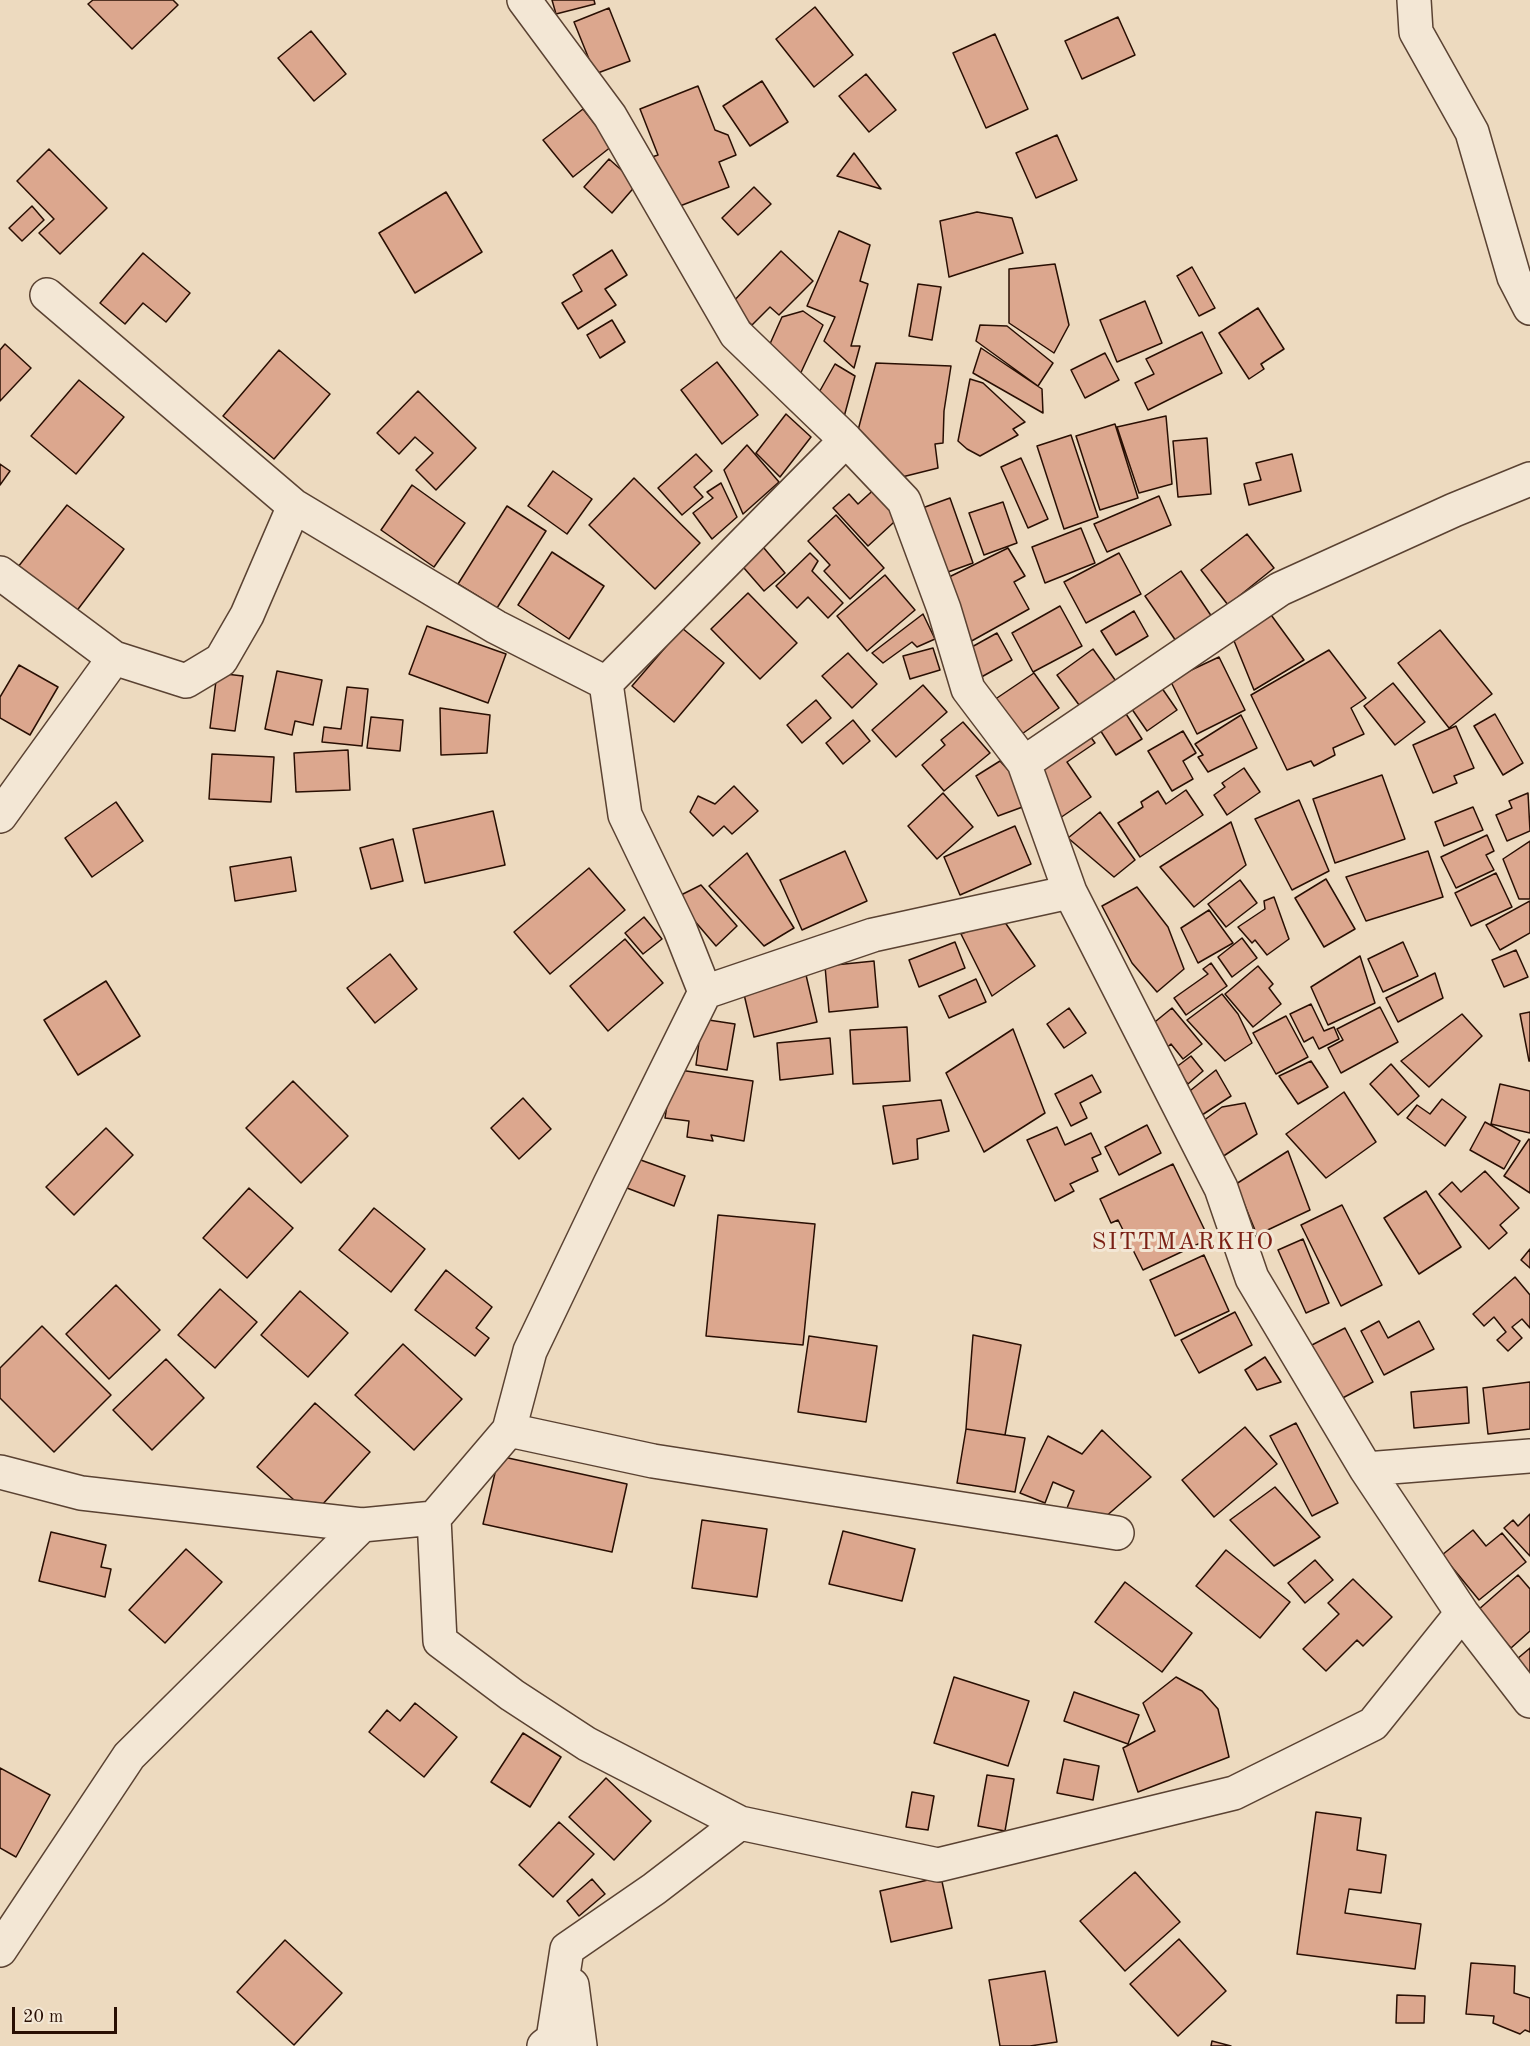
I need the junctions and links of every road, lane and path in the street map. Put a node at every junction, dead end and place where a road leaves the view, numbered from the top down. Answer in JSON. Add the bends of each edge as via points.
{"nodes":[{"id":1,"x":524,"y":0,"type":"edge"},
{"id":2,"x":1414,"y":0,"type":"edge"},
{"id":3,"x":47,"y":295,"type":"dead end"},
{"id":4,"x":1530,"y":308,"type":"edge"},
{"id":5,"x":846,"y":440,"type":"junction"},
{"id":6,"x":1530,"y":479,"type":"edge"},
{"id":7,"x":294,"y":506,"type":"junction"},
{"id":8,"x":0,"y":573,"type":"edge"},
{"id":9,"x":114,"y":658,"type":"junction"},
{"id":10,"x":606,"y":683,"type":"junction"},
{"id":11,"x":1024,"y":764,"type":"junction"},
{"id":12,"x":0,"y":816,"type":"edge"},
{"id":13,"x":1070,"y":892,"type":"junction"},
{"id":14,"x":705,"y":992,"type":"junction"},
{"id":15,"x":509,"y":1430,"type":"junction"},
{"id":16,"x":1530,"y":1456,"type":"edge"},
{"id":17,"x":1366,"y":1469,"type":"junction"},
{"id":18,"x":0,"y":1472,"type":"edge"},
{"id":19,"x":434,"y":1518,"type":"junction"},
{"id":20,"x":362,"y":1525,"type":"junction"},
{"id":21,"x":1117,"y":1533,"type":"dead end"},
{"id":22,"x":1462,"y":1613,"type":"junction"},
{"id":23,"x":1530,"y":1701,"type":"edge"},
{"id":24,"x":740,"y":1823,"type":"junction"},
{"id":25,"x":567,"y":1949,"type":"junction"},
{"id":26,"x":0,"y":1950,"type":"edge"},
{"id":27,"x":544,"y":2046,"type":"edge"},
{"id":28,"x":580,"y":2046,"type":"edge"}],
"edges":[{"from":1,"to":5,"type":"street","via":[[610,116],[736,334]]},
{"from":2,"to":4,"type":"street","via":[[1416,32],[1472,132],[1514,277]]},
{"from":3,"to":7,"type":"street"},
{"from":5,"to":10,"type":"street"},
{"from":5,"to":11,"type":"street","via":[[904,501],[944,609],[968,689]]},
{"from":6,"to":11,"type":"street","via":[[1280,589]]},
{"from":7,"to":9,"type":"street","via":[[247,615],[221,660],[186,681]]},
{"from":7,"to":10,"type":"street","via":[[496,627]]},
{"from":8,"to":9,"type":"street"},
{"from":9,"to":12,"type":"street"},
{"from":10,"to":14,"type":"street","via":[[625,815],[680,928]]},
{"from":11,"to":13,"type":"street"},
{"from":13,"to":14,"type":"street","via":[[873,935]]},
{"from":13,"to":17,"type":"street","via":[[1221,1188],[1252,1278]]},
{"from":14,"to":15,"type":"street","via":[[531,1351]]},
{"from":15,"to":19,"type":"street"},
{"from":15,"to":21,"type":"street","via":[[653,1461]]},
{"from":16,"to":17,"type":"street"},
{"from":17,"to":22,"type":"street"},
{"from":18,"to":20,"type":"street","via":[[81,1493]]},
{"from":19,"to":20,"type":"street"},
{"from":19,"to":24,"type":"street","via":[[440,1641],[587,1744]]},
{"from":20,"to":26,"type":"street","via":[[129,1756]]},
{"from":22,"to":23,"type":"street"},
{"from":22,"to":24,"type":"street","via":[[1373,1724],[1234,1793],[939,1865]]},
{"from":24,"to":25,"type":"street","via":[[654,1890]]},
{"from":25,"to":27,"type":"street","via":[[553,2039]]},
{"from":25,"to":28,"type":"street"}]}
